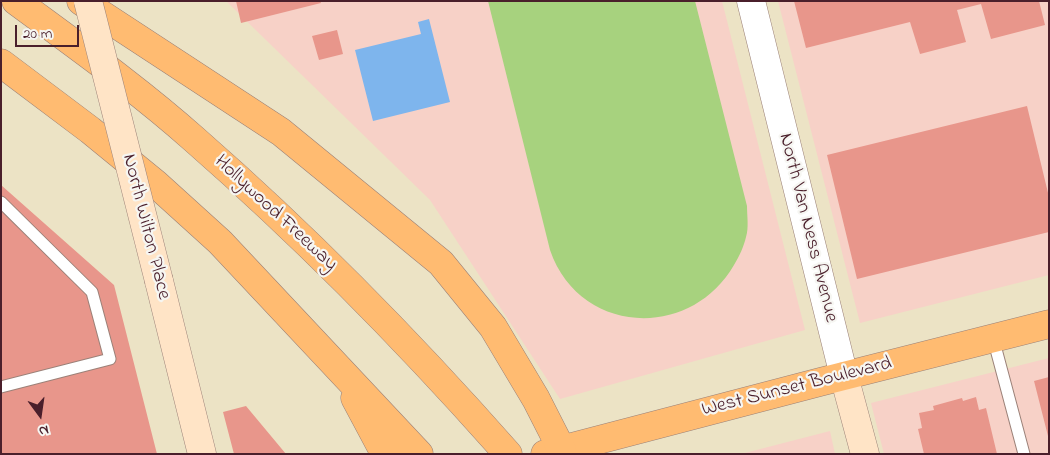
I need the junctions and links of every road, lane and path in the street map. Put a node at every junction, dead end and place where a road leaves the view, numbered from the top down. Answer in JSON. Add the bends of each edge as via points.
{"nodes":[{"id":1,"x":16,"y":1,"type":"edge"},
{"id":2,"x":81,"y":1,"type":"edge"},
{"id":3,"x":88,"y":1,"type":"edge"},
{"id":4,"x":751,"y":1,"type":"edge"},
{"id":5,"x":1,"y":63,"type":"edge"},
{"id":6,"x":1,"y":202,"type":"edge"},
{"id":7,"x":1049,"y":324,"type":"edge"},
{"id":8,"x":993,"y":338,"type":"junction"},
{"id":9,"x":340,"y":368,"type":"junction"},
{"id":10,"x":844,"y":376,"type":"junction"},
{"id":11,"x":1,"y":388,"type":"edge"},
{"id":12,"x":553,"y":452,"type":"edge"},
{"id":13,"x":202,"y":454,"type":"edge"},
{"id":14,"x":385,"y":454,"type":"edge"},
{"id":15,"x":419,"y":454,"type":"edge"},
{"id":16,"x":508,"y":454,"type":"edge"},
{"id":17,"x":865,"y":454,"type":"edge"},
{"id":18,"x":1024,"y":454,"type":"edge"}],
"edges":[{"from":1,"to":16,"type":"main road","name":"Hollywood Freeway","via":[[127,84],[260,199],[396,330]]},
{"from":2,"to":12,"type":"main road","via":[[281,132],[441,263],[493,327],[536,398]]},
{"from":3,"to":13,"type":"main road","name":"North Wilton Place","bridge":true},
{"from":4,"to":10,"type":"street","name":"North Van Ness Avenue"},
{"from":5,"to":9,"type":"main road","via":[[90,130],[170,197],[220,242]]},
{"from":6,"to":11,"type":"lane","via":[[92,292],[110,359]]},
{"from":7,"to":8,"type":"main road","name":"West Sunset Boulevard"},
{"from":8,"to":10,"type":"main road","name":"West Sunset Boulevard"},
{"from":8,"to":18,"type":"lane"},
{"from":9,"to":14,"type":"main road"},
{"from":9,"to":15,"type":"main road"},
{"from":10,"to":12,"type":"main road","name":"West Sunset Boulevard"},
{"from":10,"to":17,"type":"main road","name":"North Van Ness Avenue"}]}
